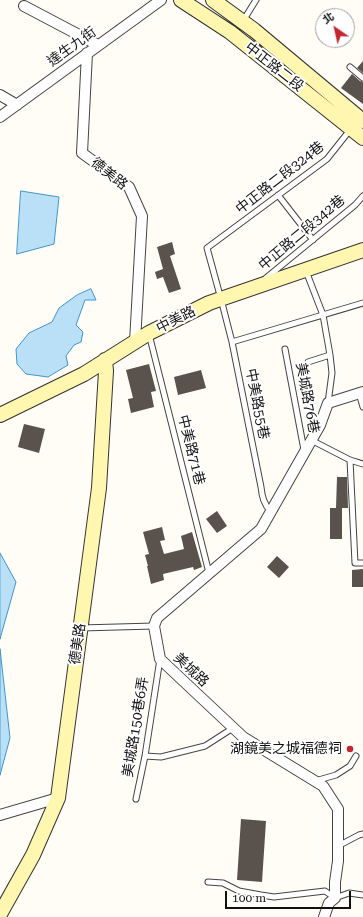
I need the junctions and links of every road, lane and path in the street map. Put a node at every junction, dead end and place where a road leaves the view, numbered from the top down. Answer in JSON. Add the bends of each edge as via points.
{"nodes":[{"id":1,"x":160,"y":0,"type":"edge"},
{"id":2,"x":181,"y":0,"type":"edge"},
{"id":3,"x":213,"y":0,"type":"edge"},
{"id":4,"x":256,"y":0,"type":"edge"},
{"id":5,"x":24,"y":6,"type":"dead end"},
{"id":6,"x":242,"y":22,"type":"junction"},
{"id":7,"x":98,"y":45,"type":"junction"},
{"id":8,"x":87,"y":53,"type":"junction"},
{"id":9,"x":350,"y":67,"type":"dead end"},
{"id":10,"x":363,"y":78,"type":"edge"},
{"id":11,"x":0,"y":95,"type":"edge"},
{"id":12,"x":16,"y":105,"type":"junction"},
{"id":13,"x":0,"y":117,"type":"edge"},
{"id":14,"x":360,"y":121,"type":"edge"},
{"id":15,"x":363,"y":138,"type":"edge"},
{"id":16,"x":278,"y":195,"type":"junction"},
{"id":17,"x":363,"y":196,"type":"edge"},
{"id":18,"x":313,"y":240,"type":"junction"},
{"id":19,"x":207,"y":248,"type":"joint"},
{"id":20,"x":363,"y":250,"type":"edge"},
{"id":21,"x":305,"y":270,"type":"junction"},
{"id":22,"x":256,"y":287,"type":"junction"},
{"id":23,"x":221,"y":298,"type":"junction"},
{"id":24,"x":363,"y":303,"type":"edge"},
{"id":25,"x":323,"y":315,"type":"junction"},
{"id":26,"x":149,"y":333,"type":"junction"},
{"id":27,"x":134,"y":342,"type":"junction"},
{"id":28,"x":232,"y":342,"type":"junction"},
{"id":29,"x":285,"y":349,"type":"dead end"},
{"id":30,"x":330,"y":355,"type":"junction"},
{"id":31,"x":105,"y":360,"type":"junction"},
{"id":32,"x":308,"y":362,"type":"dead end"},
{"id":33,"x":361,"y":393,"type":"edge"},
{"id":34,"x":328,"y":403,"type":"junction"},
{"id":35,"x":363,"y":407,"type":"edge"},
{"id":36,"x":0,"y":415,"type":"edge"},
{"id":37,"x":311,"y":440,"type":"junction"},
{"id":38,"x":304,"y":452,"type":"junction"},
{"id":39,"x":350,"y":460,"type":"junction"},
{"id":40,"x":363,"y":464,"type":"edge"},
{"id":41,"x":271,"y":512,"type":"junction"},
{"id":42,"x":363,"y":563,"type":"edge"},
{"id":43,"x":209,"y":573,"type":"junction"},
{"id":44,"x":154,"y":626,"type":"junction"},
{"id":45,"x":81,"y":628,"type":"junction"},
{"id":46,"x":160,"y":659,"type":"junction"},
{"id":47,"x":233,"y":728,"type":"junction"},
{"id":48,"x":145,"y":756,"type":"junction"},
{"id":49,"x":356,"y":756,"type":"dead end"},
{"id":50,"x":314,"y":781,"type":"junction"},
{"id":51,"x":58,"y":798,"type":"junction"},
{"id":52,"x":136,"y":798,"type":"dead end"},
{"id":53,"x":0,"y":815,"type":"edge"},
{"id":54,"x":363,"y":834,"type":"edge"},
{"id":55,"x":338,"y":846,"type":"junction"},
{"id":56,"x":208,"y":882,"type":"dead end"},
{"id":57,"x":363,"y":895,"type":"edge"},
{"id":58,"x":336,"y":898,"type":"junction"},
{"id":59,"x":0,"y":914,"type":"edge"},
{"id":60,"x":324,"y":917,"type":"edge"}],
"edges":[{"from":1,"to":7,"type":"street","name":"達生九街"},
{"from":2,"to":14,"type":"street","name":"中正路二段"},
{"from":3,"to":6,"type":"street","name":"中正路二段"},
{"from":4,"to":6,"type":"lane"},
{"from":5,"to":7,"type":"street"},
{"from":6,"to":14,"type":"street","name":"中正路二段"},
{"from":7,"to":8,"type":"street","name":"達生九街"},
{"from":8,"to":12,"type":"street","name":"達生九街"},
{"from":8,"to":27,"type":"street","name":"德美路","via":[[82,153],[129,187],[142,216]]},
{"from":9,"to":10,"type":"lane"},
{"from":11,"to":12,"type":"street"},
{"from":12,"to":13,"type":"street","name":"達生九街"},
{"from":14,"to":15,"type":"street","name":"中正路二段"},
{"from":14,"to":16,"type":"lane","name":"中正路二段324巷","via":[[327,160]]},
{"from":16,"to":18,"type":"lane"},
{"from":16,"to":19,"type":"lane","name":"中正路二段324巷"},
{"from":17,"to":18,"type":"lane","name":"中正路二段342巷"},
{"from":18,"to":22,"type":"lane","name":"中正路二段342巷"},
{"from":19,"to":23,"type":"lane","name":"中美路55巷"},
{"from":20,"to":21,"type":"street","name":"中美路"},
{"from":21,"to":22,"type":"street","name":"中美路"},
{"from":21,"to":25,"type":"lane"},
{"from":22,"to":23,"type":"street","name":"中美路"},
{"from":23,"to":26,"type":"street","name":"中美路"},
{"from":23,"to":28,"type":"lane","name":"中美路55巷"},
{"from":24,"to":25,"type":"lane"},
{"from":25,"to":28,"type":"lane"},
{"from":25,"to":30,"type":"lane"},
{"from":26,"to":27,"type":"street","name":"中美路"},
{"from":26,"to":43,"type":"lane","name":"中美路71巷"},
{"from":27,"to":31,"type":"street","name":"中美路"},
{"from":28,"to":41,"type":"lane","name":"中美路55巷","via":[[262,497]]},
{"from":29,"to":38,"type":"lane","name":"美城路76巷"},
{"from":30,"to":32,"type":"lane"},
{"from":30,"to":34,"type":"lane","via":[[332,373]]},
{"from":31,"to":36,"type":"street","name":"中美路","via":[[84,374]]},
{"from":31,"to":45,"type":"street","name":"德美路","via":[[99,488]]},
{"from":33,"to":34,"type":"street"},
{"from":33,"to":35,"type":"lane"},
{"from":34,"to":37,"type":"street"},
{"from":37,"to":38,"type":"street"},
{"from":37,"to":39,"type":"lane"},
{"from":38,"to":41,"type":"street"},
{"from":39,"to":40,"type":"lane"},
{"from":39,"to":42,"type":"lane","via":[[355,563]]},
{"from":41,"to":43,"type":"street","via":[[261,529]]},
{"from":43,"to":44,"type":"street","via":[[157,618]]},
{"from":44,"to":45,"type":"lane"},
{"from":44,"to":46,"type":"street","name":"美城路"},
{"from":45,"to":51,"type":"street","name":"德美路"},
{"from":46,"to":47,"type":"street","name":"美城路"},
{"from":46,"to":48,"type":"lane","name":"美城路150巷6弄"},
{"from":47,"to":48,"type":"lane","via":[[205,746],[161,757]]},
{"from":47,"to":50,"type":"street","name":"美城路","via":[[243,737]]},
{"from":48,"to":52,"type":"lane","name":"美城路150巷6弄"},
{"from":49,"to":50,"type":"lane","via":[[350,766],[336,775]]},
{"from":50,"to":55,"type":"street","name":"美城路","via":[[323,786],[338,809]]},
{"from":51,"to":53,"type":"street"},
{"from":51,"to":59,"type":"street","name":"德美路","via":[[33,855]]},
{"from":54,"to":55,"type":"lane"},
{"from":55,"to":58,"type":"street","name":"美城路"},
{"from":56,"to":58,"type":"lane","via":[[223,883],[239,891],[274,897],[325,891]]},
{"from":57,"to":58,"type":"lane","via":[[349,893]]},
{"from":58,"to":60,"type":"street","via":[[329,903]]}]}
